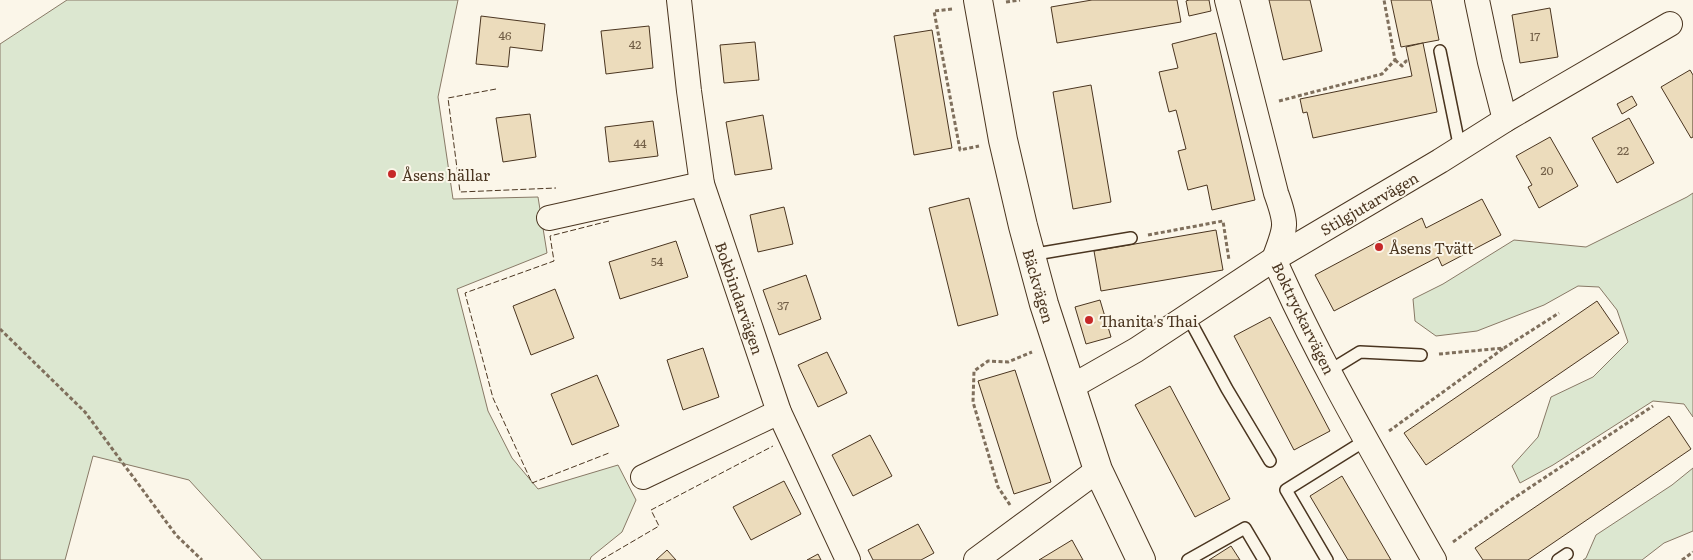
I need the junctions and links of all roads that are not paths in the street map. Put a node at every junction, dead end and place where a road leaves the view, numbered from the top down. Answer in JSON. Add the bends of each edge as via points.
{"nodes":[{"id":1,"x":679,"y":0,"type":"edge"},
{"id":2,"x":978,"y":0,"type":"edge"},
{"id":3,"x":1228,"y":0,"type":"edge"},
{"id":4,"x":1477,"y":0,"type":"edge"},
{"id":5,"x":1670,"y":24,"type":"dead end"},
{"id":6,"x":1440,"y":51,"type":"dead end"},
{"id":7,"x":1505,"y":120,"type":"junction"},
{"id":8,"x":1460,"y":149,"type":"junction"},
{"id":9,"x":702,"y":184,"type":"junction"},
{"id":10,"x":549,"y":218,"type":"dead end"},
{"id":11,"x":1131,"y":238,"type":"road end"},
{"id":12,"x":1030,"y":255,"type":"junction"},
{"id":13,"x":1274,"y":259,"type":"junction"},
{"id":14,"x":1187,"y":315,"type":"junction"},
{"id":15,"x":1421,"y":356,"type":"road end"},
{"id":16,"x":1329,"y":371,"type":"junction"},
{"id":17,"x":1070,"y":387,"type":"junction"},
{"id":18,"x":779,"y":412,"type":"junction"},
{"id":19,"x":1376,"y":436,"type":"junction"},
{"id":20,"x":1270,"y":461,"type":"dead end"},
{"id":21,"x":1098,"y":470,"type":"junction"},
{"id":22,"x":642,"y":478,"type":"dead end"},
{"id":23,"x":1440,"y":553,"type":"edge"},
{"id":24,"x":848,"y":560,"type":"edge"},
{"id":25,"x":976,"y":560,"type":"edge"},
{"id":26,"x":1141,"y":560,"type":"edge"},
{"id":27,"x":1188,"y":560,"type":"edge"},
{"id":28,"x":1264,"y":560,"type":"edge"},
{"id":29,"x":1326,"y":560,"type":"edge"}],
"edges":[{"from":1,"to":9,"type":"street","name":"Bokbindarvägen"},
{"from":2,"to":12,"type":"street","name":"Bäckvägen"},
{"from":3,"to":13,"type":"street","name":"Boktryckarvägen","via":[[1285,218],[1284,233]]},
{"from":4,"to":7,"type":"street"},
{"from":5,"to":7,"type":"street","name":"Stilgjutarvägen"},
{"from":6,"to":8,"type":"lane"},
{"from":7,"to":8,"type":"street","name":"Stilgjutarvägen"},
{"from":8,"to":13,"type":"street","name":"Stilgjutarvägen"},
{"from":9,"to":10,"type":"street"},
{"from":9,"to":18,"type":"street","name":"Bokbindarvägen"},
{"from":11,"to":12,"type":"lane"},
{"from":12,"to":17,"type":"street","name":"Bäckvägen"},
{"from":13,"to":14,"type":"street","name":"Stilgjutarvägen"},
{"from":13,"to":16,"type":"street","name":"Boktryckarvägen"},
{"from":14,"to":17,"type":"street","name":"Stilgjutarvägen","via":[[1136,350]]},
{"from":14,"to":20,"type":"lane"},
{"from":15,"to":16,"type":"lane","via":[[1360,352]]},
{"from":16,"to":19,"type":"street","name":"Boktryckarvägen"},
{"from":17,"to":21,"type":"street","name":"Bäckvägen"},
{"from":18,"to":22,"type":"street"},
{"from":18,"to":24,"type":"street","name":"Bokbindarvägen"},
{"from":19,"to":23,"type":"street","name":"Boktryckarvägen"},
{"from":19,"to":29,"type":"lane","via":[[1286,490]]},
{"from":21,"to":25,"type":"street"},
{"from":21,"to":26,"type":"street","name":"Bäckvägen"},
{"from":27,"to":28,"type":"lane","via":[[1245,528]]}]}
